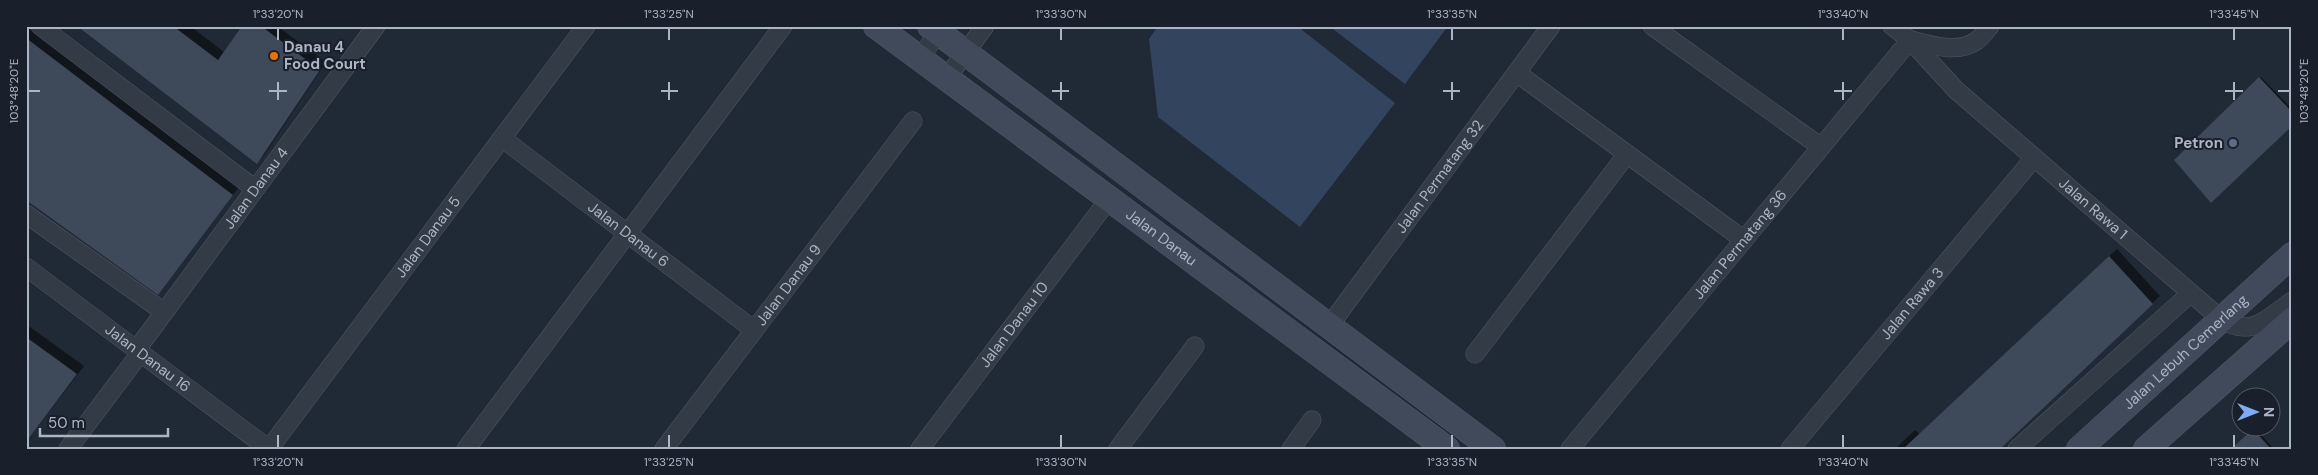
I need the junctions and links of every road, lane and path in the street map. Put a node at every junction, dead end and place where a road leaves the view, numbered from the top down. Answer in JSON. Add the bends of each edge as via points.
{"nodes":[{"id":1,"x":40,"y":26,"type":"edge"},
{"id":2,"x":376,"y":26,"type":"edge"},
{"id":3,"x":586,"y":26,"type":"edge"},
{"id":4,"x":783,"y":26,"type":"edge"},
{"id":5,"x":876,"y":26,"type":"edge"},
{"id":6,"x":985,"y":26,"type":"edge"},
{"id":7,"x":1652,"y":26,"type":"edge"},
{"id":8,"x":1892,"y":26,"type":"edge"},
{"id":9,"x":1990,"y":26,"type":"edge"},
{"id":10,"x":1550,"y":27,"type":"edge"},
{"id":11,"x":937,"y":28,"type":"edge"},
{"id":12,"x":1910,"y":40,"type":"junction"},
{"id":13,"x":965,"y":53,"type":"junction"},
{"id":14,"x":919,"y":59,"type":"junction"},
{"id":15,"x":1517,"y":73,"type":"junction"},
{"id":16,"x":946,"y":79,"type":"junction"},
{"id":17,"x":913,"y":121,"type":"dead end"},
{"id":18,"x":502,"y":138,"type":"junction"},
{"id":19,"x":1821,"y":147,"type":"junction"},
{"id":20,"x":1627,"y":154,"type":"junction"},
{"id":21,"x":2034,"y":158,"type":"junction"},
{"id":22,"x":255,"y":189,"type":"junction"},
{"id":23,"x":1109,"y":199,"type":"junction"},
{"id":24,"x":26,"y":214,"type":"edge"},
{"id":25,"x":627,"y":233,"type":"junction"},
{"id":26,"x":1744,"y":240,"type":"junction"},
{"id":27,"x":2292,"y":255,"type":"edge"},
{"id":28,"x":26,"y":267,"type":"edge"},
{"id":29,"x":2191,"y":292,"type":"junction"},
{"id":30,"x":2292,"y":301,"type":"edge"},
{"id":31,"x":164,"y":312,"type":"junction"},
{"id":32,"x":2221,"y":319,"type":"junction"},
{"id":33,"x":2292,"y":320,"type":"edge"},
{"id":34,"x":1330,"y":326,"type":"junction"},
{"id":35,"x":754,"y":330,"type":"junction"},
{"id":36,"x":1195,"y":346,"type":"dead end"},
{"id":37,"x":139,"y":351,"type":"junction"},
{"id":38,"x":1475,"y":354,"type":"dead end"},
{"id":39,"x":1312,"y":420,"type":"dead end"},
{"id":40,"x":68,"y":449,"type":"edge"},
{"id":41,"x":269,"y":449,"type":"edge"},
{"id":42,"x":466,"y":449,"type":"edge"},
{"id":43,"x":664,"y":449,"type":"edge"},
{"id":44,"x":920,"y":449,"type":"edge"},
{"id":45,"x":1118,"y":449,"type":"edge"},
{"id":46,"x":1291,"y":449,"type":"edge"},
{"id":47,"x":1447,"y":449,"type":"edge"},
{"id":48,"x":1493,"y":449,"type":"edge"},
{"id":49,"x":1570,"y":449,"type":"edge"},
{"id":50,"x":1790,"y":449,"type":"edge"},
{"id":51,"x":2017,"y":449,"type":"edge"},
{"id":52,"x":2079,"y":449,"type":"edge"},
{"id":53,"x":2146,"y":449,"type":"edge"}],
"edges":[{"from":1,"to":22,"type":"street"},
{"from":2,"to":22,"type":"street","name":"Jalan Danau 4"},
{"from":3,"to":18,"type":"street","name":"Jalan Danau 5"},
{"from":4,"to":25,"type":"street"},
{"from":5,"to":14,"type":"street","name":"Jalan Danau"},
{"from":6,"to":13,"type":"street"},
{"from":7,"to":19,"type":"street"},
{"from":8,"to":12,"type":"street"},
{"from":9,"to":12,"type":"street","via":[[1976,41],[1958,48]]},
{"from":10,"to":15,"type":"street","name":"Jalan Permatang 32"},
{"from":11,"to":13,"type":"street","name":"Jalan Danau"},
{"from":11,"to":14,"type":"street"},
{"from":12,"to":19,"type":"street","name":"Jalan Permatang 36"},
{"from":12,"to":21,"type":"street","name":"Jalan Rawa 1","via":[[1956,90]]},
{"from":13,"to":16,"type":"street"},
{"from":13,"to":34,"type":"street","name":"Jalan Danau"},
{"from":14,"to":16,"type":"street","name":"Jalan Danau"},
{"from":15,"to":20,"type":"street"},
{"from":15,"to":34,"type":"street","name":"Jalan Permatang 32"},
{"from":16,"to":23,"type":"street","name":"Jalan Danau"},
{"from":17,"to":35,"type":"street","name":"Jalan Danau 9"},
{"from":18,"to":25,"type":"street","name":"Jalan Danau 6"},
{"from":18,"to":41,"type":"street","name":"Jalan Danau 5"},
{"from":19,"to":26,"type":"street","name":"Jalan Permatang 36"},
{"from":20,"to":26,"type":"street"},
{"from":20,"to":38,"type":"street"},
{"from":21,"to":29,"type":"street","name":"Jalan Rawa 1"},
{"from":21,"to":50,"type":"street","name":"Jalan Rawa 3"},
{"from":22,"to":31,"type":"street","name":"Jalan Danau 4"},
{"from":23,"to":44,"type":"street","name":"Jalan Danau 10"},
{"from":23,"to":47,"type":"street","name":"Jalan Danau"},
{"from":24,"to":31,"type":"street"},
{"from":25,"to":35,"type":"street","name":"Jalan Danau 6"},
{"from":25,"to":42,"type":"street"},
{"from":26,"to":49,"type":"street","name":"Jalan Permatang 36"},
{"from":27,"to":32,"type":"street","name":"Jalan Lebuh Cemerlang"},
{"from":28,"to":37,"type":"street","name":"Jalan Danau 16"},
{"from":29,"to":32,"type":"street","name":"Jalan Rawa 1"},
{"from":29,"to":51,"type":"street"},
{"from":30,"to":32,"type":"street","name":"Jalan Rawa 1","via":[[2260,324],[2248,328]]},
{"from":31,"to":37,"type":"street","name":"Jalan Danau 4"},
{"from":32,"to":52,"type":"street","name":"Jalan Lebuh Cemerlang"},
{"from":33,"to":53,"type":"street"},
{"from":34,"to":48,"type":"street","name":"Jalan Danau"},
{"from":35,"to":43,"type":"street","name":"Jalan Danau 9"},
{"from":36,"to":45,"type":"street"},
{"from":37,"to":40,"type":"street","name":"Jalan Danau 4"},
{"from":37,"to":41,"type":"street","name":"Jalan Danau 16"},
{"from":39,"to":46,"type":"street"}]}
